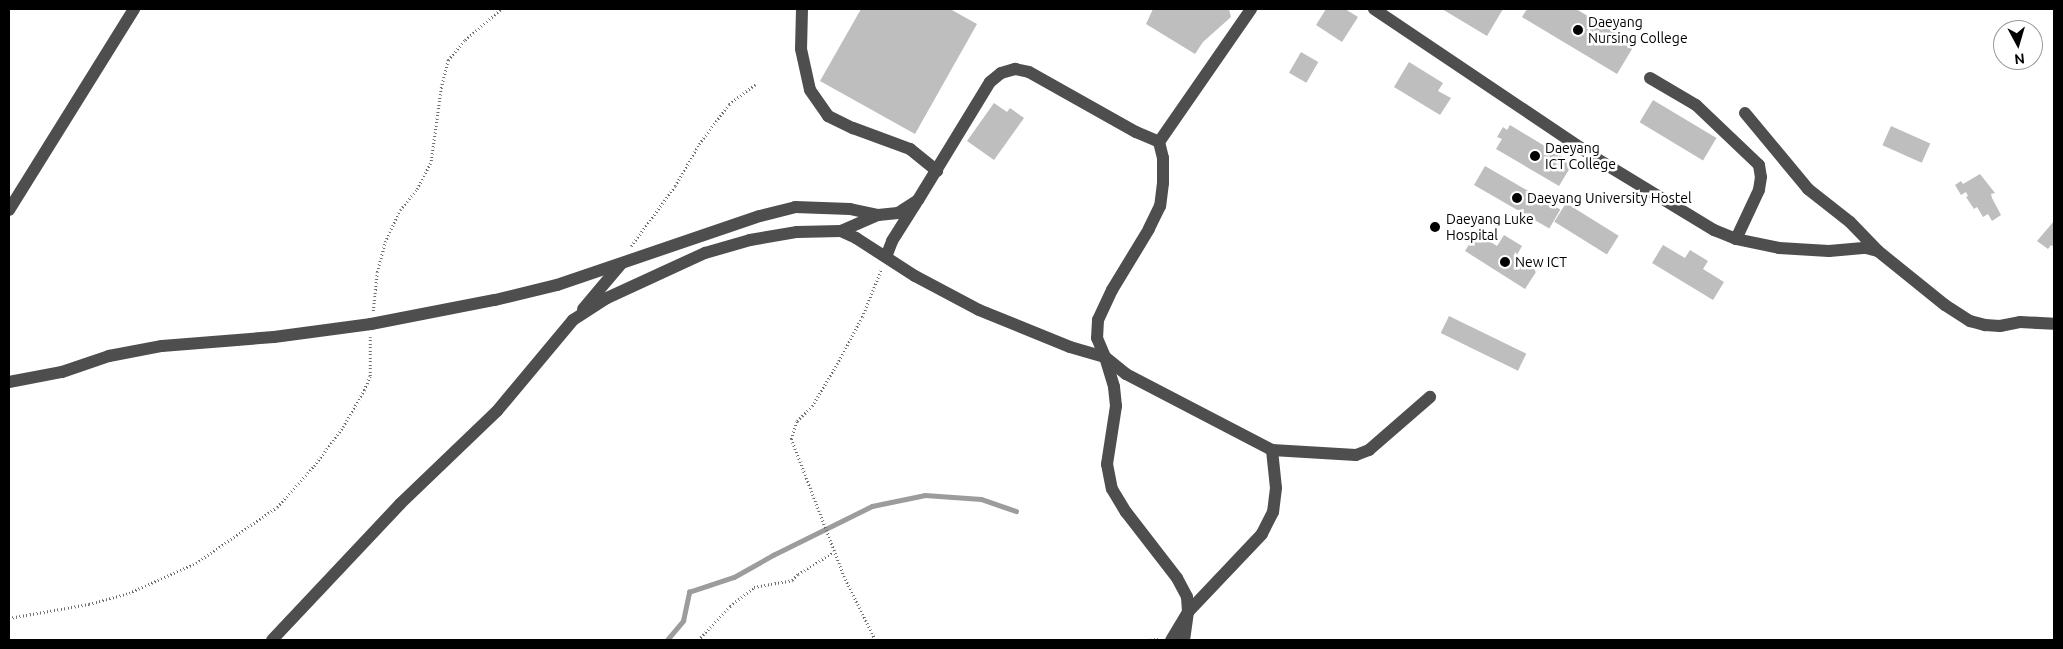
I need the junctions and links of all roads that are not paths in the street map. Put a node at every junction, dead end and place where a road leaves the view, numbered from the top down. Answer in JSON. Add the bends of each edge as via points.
{"nodes":[{"id":1,"x":134,"y":9,"type":"edge"},
{"id":2,"x":802,"y":9,"type":"edge"},
{"id":3,"x":1251,"y":9,"type":"edge"},
{"id":4,"x":1374,"y":9,"type":"edge"},
{"id":5,"x":1650,"y":78,"type":"dead end"},
{"id":6,"x":1745,"y":113,"type":"dead end"},
{"id":7,"x":1159,"y":142,"type":"junction"},
{"id":8,"x":938,"y":171,"type":"junction"},
{"id":9,"x":918,"y":200,"type":"junction"},
{"id":10,"x":9,"y":210,"type":"edge"},
{"id":11,"x":878,"y":215,"type":"junction"},
{"id":12,"x":841,"y":231,"type":"junction"},
{"id":13,"x":1736,"y":239,"type":"junction"},
{"id":14,"x":1878,"y":251,"type":"junction"},
{"id":15,"x":886,"y":257,"type":"junction"},
{"id":16,"x":621,"y":264,"type":"junction"},
{"id":17,"x":573,"y":320,"type":"junction"},
{"id":18,"x":2054,"y":324,"type":"edge"},
{"id":19,"x":1105,"y":357,"type":"junction"},
{"id":20,"x":9,"y":382,"type":"edge"},
{"id":21,"x":1430,"y":397,"type":"dead end"},
{"id":22,"x":1272,"y":450,"type":"junction"},
{"id":23,"x":1188,"y":612,"type":"junction"},
{"id":24,"x":272,"y":640,"type":"edge"},
{"id":25,"x":1171,"y":640,"type":"edge"},
{"id":26,"x":1184,"y":640,"type":"edge"}],
"edges":[{"from":1,"to":10,"type":"street"},
{"from":2,"to":8,"type":"street","via":[[801,49],[810,90],[828,116],[910,149]]},
{"from":3,"to":7,"type":"street"},
{"from":4,"to":13,"type":"street","via":[[1597,159],[1691,217]]},
{"from":5,"to":13,"type":"street","via":[[1696,105],[1759,165],[1762,177],[1758,190]]},
{"from":6,"to":14,"type":"street","via":[[1808,189],[1850,222]]},
{"from":7,"to":8,"type":"street","via":[[1029,72],[1016,69],[1001,73],[990,82]]},
{"from":7,"to":19,"type":"street","via":[[1163,158],[1160,206],[1098,320],[1098,338]]},
{"from":8,"to":9,"type":"street"},
{"from":9,"to":11,"type":"street","via":[[898,213]]},
{"from":9,"to":15,"type":"street","via":[[892,241]]},
{"from":11,"to":12,"type":"street"},
{"from":11,"to":16,"type":"street","via":[[850,209],[795,208],[760,216]]},
{"from":12,"to":15,"type":"street"},
{"from":12,"to":17,"type":"street","via":[[797,232],[750,240],[705,253],[607,298]]},
{"from":13,"to":14,"type":"street","via":[[1806,251],[1866,248]]},
{"from":14,"to":18,"type":"street","via":[[1970,321],[2000,326],[2020,322]]},
{"from":15,"to":19,"type":"street","via":[[979,310],[1070,348]]},
{"from":16,"to":17,"type":"street"},
{"from":16,"to":20,"type":"street","via":[[495,300],[371,324],[274,337],[162,346]]},
{"from":17,"to":24,"type":"street","via":[[497,411],[400,504]]},
{"from":19,"to":22,"type":"street","via":[[1126,374]]},
{"from":19,"to":23,"type":"street","via":[[1116,406],[1107,464],[1112,489],[1178,578],[1187,597]]},
{"from":21,"to":22,"type":"street","via":[[1369,450],[1356,455]]},
{"from":22,"to":23,"type":"street","via":[[1276,488],[1270,520],[1262,534]]},
{"from":23,"to":25,"type":"street"},
{"from":23,"to":26,"type":"street"}]}
